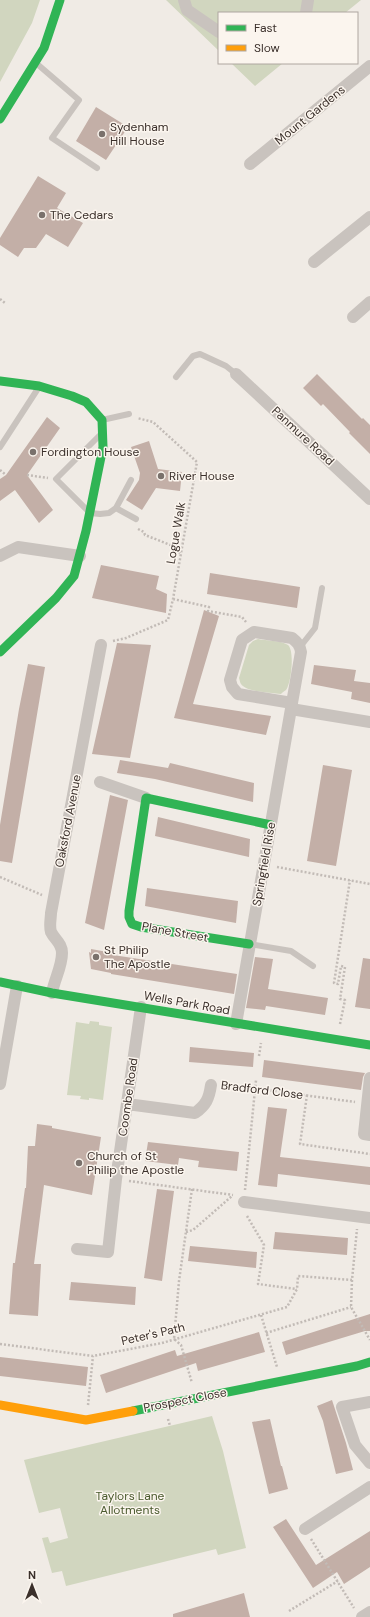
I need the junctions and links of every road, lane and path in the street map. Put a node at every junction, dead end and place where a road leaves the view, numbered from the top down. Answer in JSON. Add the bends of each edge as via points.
{"nodes":[{"id":1,"x":60,"y":0,"type":"edge"},
{"id":2,"x":184,"y":0,"type":"edge"},
{"id":3,"x":308,"y":0,"type":"edge"},
{"id":4,"x":306,"y":12,"type":"edge"},
{"id":5,"x":218,"y":31,"type":"edge"},
{"id":6,"x":34,"y":62,"type":"junction"},
{"id":7,"x":370,"y":66,"type":"edge"},
{"id":8,"x":0,"y":119,"type":"edge"},
{"id":9,"x":250,"y":164,"type":"dead end"},
{"id":10,"x":97,"y":168,"type":"dead end"},
{"id":11,"x":370,"y":217,"type":"edge"},
{"id":12,"x":314,"y":262,"type":"dead end"},
{"id":13,"x":0,"y":299,"type":"edge"},
{"id":14,"x":370,"y":302,"type":"edge"},
{"id":15,"x":4,"y":303,"type":"dead end"},
{"id":16,"x":353,"y":317,"type":"dead end"},
{"id":17,"x":236,"y":374,"type":"joint"},
{"id":18,"x":176,"y":377,"type":"dead end"},
{"id":19,"x":0,"y":381,"type":"edge"},
{"id":20,"x":39,"y":386,"type":"junction"},
{"id":21,"x":129,"y":414,"type":"joint"},
{"id":22,"x":102,"y":420,"type":"junction"},
{"id":23,"x":103,"y":432,"type":"junction"},
{"id":24,"x":0,"y":447,"type":"edge"},
{"id":25,"x":0,"y":470,"type":"edge"},
{"id":26,"x":6,"y":475,"type":"dead end"},
{"id":27,"x":27,"y":475,"type":"dead end"},
{"id":28,"x":56,"y":479,"type":"junction"},
{"id":29,"x":131,"y":480,"type":"dead end"},
{"id":30,"x":370,"y":498,"type":"edge"},
{"id":31,"x":116,"y":508,"type":"junction"},
{"id":32,"x":90,"y":513,"type":"junction"},
{"id":33,"x":134,"y":518,"type":"joint"},
{"id":34,"x":181,"y":555,"type":"junction"},
{"id":35,"x":0,"y":556,"type":"edge"},
{"id":36,"x":80,"y":556,"type":"junction"},
{"id":37,"x":322,"y":588,"type":"dead end"},
{"id":38,"x":173,"y":599,"type":"junction"},
{"id":39,"x":254,"y":632,"type":"junction"},
{"id":40,"x":101,"y":645,"type":"joint"},
{"id":41,"x":300,"y":647,"type":"junction"},
{"id":42,"x":0,"y":652,"type":"edge"},
{"id":43,"x":291,"y":706,"type":"junction"},
{"id":44,"x":370,"y":722,"type":"edge"},
{"id":45,"x":100,"y":782,"type":"dead end"},
{"id":46,"x":146,"y":798,"type":"junction"},
{"id":47,"x":271,"y":825,"type":"junction"},
{"id":48,"x":264,"y":865,"type":"junction"},
{"id":49,"x":0,"y":877,"type":"edge"},
{"id":50,"x":350,"y":880,"type":"junction"},
{"id":51,"x":370,"y":884,"type":"edge"},
{"id":52,"x":53,"y":900,"type":"junction"},
{"id":53,"x":249,"y":944,"type":"junction"},
{"id":54,"x":313,"y":966,"type":"dead end"},
{"id":55,"x":0,"y":982,"type":"edge"},
{"id":56,"x":17,"y":986,"type":"junction"},
{"id":57,"x":52,"y":993,"type":"junction"},
{"id":58,"x":141,"y":1007,"type":"junction"},
{"id":59,"x":236,"y":1024,"type":"junction"},
{"id":60,"x":339,"y":1031,"type":"dead end"},
{"id":61,"x":370,"y":1045,"type":"edge"},
{"id":62,"x":370,"y":1078,"type":"edge"},
{"id":63,"x":256,"y":1080,"type":"dead end"},
{"id":64,"x":0,"y":1084,"type":"edge"},
{"id":65,"x":211,"y":1086,"type":"joint"},
{"id":66,"x":254,"y":1087,"type":"junction"},
{"id":67,"x":307,"y":1095,"type":"junction"},
{"id":68,"x":127,"y":1104,"type":"junction"},
{"id":69,"x":367,"y":1104,"type":"junction"},
{"id":70,"x":370,"y":1135,"type":"edge"},
{"id":71,"x":370,"y":1154,"type":"edge"},
{"id":72,"x":116,"y":1179,"type":"junction"},
{"id":73,"x":192,"y":1189,"type":"junction"},
{"id":74,"x":232,"y":1195,"type":"junction"},
{"id":75,"x":244,"y":1202,"type":"junction"},
{"id":76,"x":364,"y":1217,"type":"edge"},
{"id":77,"x":186,"y":1232,"type":"junction"},
{"id":78,"x":77,"y":1249,"type":"dead end"},
{"id":79,"x":352,"y":1280,"type":"junction"},
{"id":80,"x":297,"y":1289,"type":"junction"},
{"id":81,"x":351,"y":1307,"type":"junction"},
{"id":82,"x":261,"y":1315,"type":"junction"},
{"id":83,"x":266,"y":1334,"type":"junction"},
{"id":84,"x":174,"y":1339,"type":"junction"},
{"id":85,"x":370,"y":1340,"type":"edge"},
{"id":86,"x":0,"y":1344,"type":"edge"},
{"id":87,"x":93,"y":1356,"type":"junction"},
{"id":88,"x":370,"y":1362,"type":"edge"},
{"id":89,"x":281,"y":1381,"type":"junction"},
{"id":90,"x":191,"y":1399,"type":"junction"},
{"id":91,"x":370,"y":1402,"type":"edge"},
{"id":92,"x":0,"y":1405,"type":"edge"},
{"id":93,"x":86,"y":1420,"type":"junction"},
{"id":94,"x":370,"y":1462,"type":"edge"},
{"id":95,"x":370,"y":1487,"type":"edge"},
{"id":96,"x":305,"y":1529,"type":"joint"},
{"id":97,"x":338,"y":1581,"type":"junction"},
{"id":98,"x":289,"y":1611,"type":"dead end"},
{"id":99,"x":370,"y":1612,"type":"edge"},
{"id":100,"x":358,"y":1614,"type":"edge"}],
"edges":[{"from":1,"to":6,"type":"street","via":[[44,48]]},
{"from":2,"to":5,"type":"street","via":[[187,10]]},
{"from":3,"to":4,"type":"street"},
{"from":6,"to":8,"type":"street"},
{"from":6,"to":10,"type":"lane","via":[[79,100],[52,138]]},
{"from":7,"to":9,"type":"street","name":"Mount Gardens"},
{"from":11,"to":12,"type":"street"},
{"from":13,"to":15,"type":"path"},
{"from":14,"to":16,"type":"street"},
{"from":17,"to":18,"type":"lane","via":[[226,366],[200,354],[193,356]]},
{"from":17,"to":30,"type":"street","name":"Panmure Road"},
{"from":19,"to":20,"type":"street"},
{"from":20,"to":22,"type":"street","via":[[86,402]]},
{"from":20,"to":24,"type":"lane"},
{"from":21,"to":22,"type":"lane"},
{"from":21,"to":34,"type":"path","name":"Logue Walk","via":[[153,422],[197,462]]},
{"from":22,"to":23,"type":"street"},
{"from":23,"to":28,"type":"lane"},
{"from":23,"to":32,"type":"street","via":[[104,447]]},
{"from":25,"to":26,"type":"path"},
{"from":27,"to":28,"type":"path"},
{"from":28,"to":32,"type":"lane"},
{"from":29,"to":31,"type":"lane"},
{"from":31,"to":32,"type":"lane","via":[[109,513]]},
{"from":31,"to":33,"type":"lane"},
{"from":32,"to":36,"type":"street"},
{"from":33,"to":34,"type":"path","via":[[133,526],[145,535],[173,546]]},
{"from":34,"to":38,"type":"path","name":"Logue Walk"},
{"from":35,"to":36,"type":"street","via":[[18,547]]},
{"from":36,"to":42,"type":"street","via":[[74,576],[66,586]]},
{"from":37,"to":41,"type":"lane","via":[[315,628]]},
{"from":38,"to":39,"type":"path","via":[[209,607],[208,612],[242,617]]},
{"from":38,"to":40,"type":"path","name":"Logue Walk","via":[[168,620],[126,638]]},
{"from":39,"to":41,"type":"street","via":[[292,638]]},
{"from":39,"to":43,"type":"street","via":[[242,640],[230,680],[232,688],[238,694]]},
{"from":40,"to":52,"type":"street","name":"Oaksford Avenue"},
{"from":41,"to":43,"type":"street"},
{"from":43,"to":44,"type":"street"},
{"from":43,"to":47,"type":"street","name":"Springfield Rise"},
{"from":45,"to":46,"type":"street"},
{"from":46,"to":47,"type":"street"},
{"from":46,"to":53,"type":"street","name":"Plane Street","via":[[129,911],[132,924]]},
{"from":47,"to":48,"type":"street","name":"Springfield Rise"},
{"from":48,"to":50,"type":"path"},
{"from":48,"to":53,"type":"street","name":"Springfield Rise"},
{"from":49,"to":52,"type":"path"},
{"from":50,"to":51,"type":"path"},
{"from":50,"to":60,"type":"path","via":[[334,983],[338,984],[340,966],[345,967],[340,999],[345,1000]]},
{"from":52,"to":57,"type":"street","name":"Oaksford Avenue","via":[[50,928],[60,943],[62,959]]},
{"from":53,"to":54,"type":"lane","via":[[291,951]]},
{"from":53,"to":59,"type":"street","name":"Springfield Rise"},
{"from":55,"to":56,"type":"street","name":"Wells Park Road"},
{"from":56,"to":57,"type":"street","name":"Wells Park Road"},
{"from":56,"to":64,"type":"street"},
{"from":57,"to":58,"type":"street","name":"Wells Park Road"},
{"from":58,"to":59,"type":"street","name":"Wells Park Road"},
{"from":58,"to":68,"type":"street","name":"Coombe Road"},
{"from":59,"to":61,"type":"street","name":"Wells Park Road"},
{"from":62,"to":69,"type":"street"},
{"from":63,"to":66,"type":"path"},
{"from":65,"to":66,"type":"path","name":"Bradford Close","via":[[218,1083]]},
{"from":65,"to":68,"type":"street","name":"Bradford Close","via":[[208,1100],[195,1113]]},
{"from":66,"to":67,"type":"path","name":"Bradford Close"},
{"from":66,"to":75,"type":"path"},
{"from":67,"to":69,"type":"path","name":"Bradford Close"},
{"from":67,"to":71,"type":"path","via":[[300,1144]]},
{"from":68,"to":72,"type":"street","name":"Coombe Road"},
{"from":69,"to":70,"type":"street","via":[[364,1134]]},
{"from":72,"to":73,"type":"path"},
{"from":72,"to":78,"type":"street","name":"Coombe Road","via":[[108,1252]]},
{"from":73,"to":74,"type":"path"},
{"from":73,"to":77,"type":"path"},
{"from":74,"to":75,"type":"path"},
{"from":74,"to":77,"type":"path","via":[[193,1230]]},
{"from":75,"to":76,"type":"street"},
{"from":75,"to":80,"type":"path","via":[[244,1211],[264,1245],[258,1284]]},
{"from":76,"to":79,"type":"path"},
{"from":77,"to":84,"type":"path"},
{"from":79,"to":80,"type":"path","name":"Peter's Path","via":[[298,1276]]},
{"from":79,"to":81,"type":"path"},
{"from":80,"to":82,"type":"path","name":"Peter's Path","via":[[287,1307]]},
{"from":81,"to":83,"type":"path"},
{"from":81,"to":85,"type":"path"},
{"from":82,"to":83,"type":"path"},
{"from":82,"to":84,"type":"path","name":"Peter's Path"},
{"from":83,"to":89,"type":"path"},
{"from":84,"to":87,"type":"path","name":"Peter's Path"},
{"from":84,"to":90,"type":"path","via":[[181,1345],[193,1386]]},
{"from":86,"to":87,"type":"path","name":"Peter's Path"},
{"from":87,"to":93,"type":"path"},
{"from":88,"to":89,"type":"street","name":"Prospect Close"},
{"from":89,"to":90,"type":"street","name":"Prospect Close"},
{"from":90,"to":93,"type":"street","name":"Prospect Close"},
{"from":91,"to":94,"type":"street","via":[[342,1407],[355,1445]]},
{"from":92,"to":93,"type":"street","name":"Prospect Close"},
{"from":95,"to":96,"type":"street"},
{"from":96,"to":97,"type":"path"},
{"from":97,"to":98,"type":"path"},
{"from":97,"to":100,"type":"path"},
{"from":99,"to":100,"type":"street"}]}
